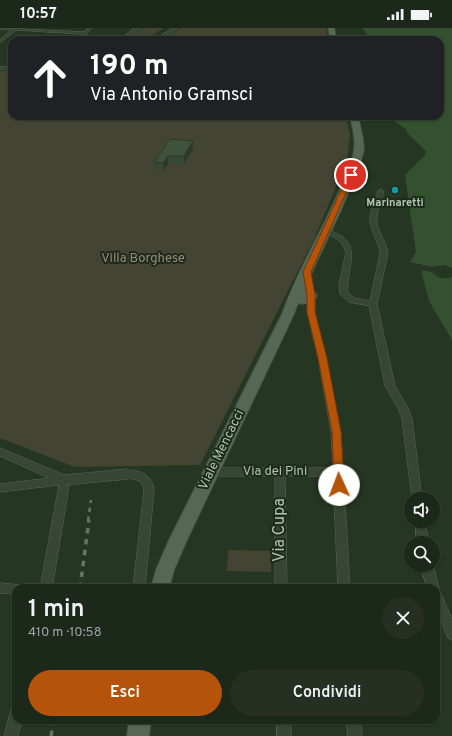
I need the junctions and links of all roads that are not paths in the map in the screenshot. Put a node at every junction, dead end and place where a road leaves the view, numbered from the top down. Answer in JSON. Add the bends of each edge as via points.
{"nodes":[{"id":1,"x":0,"y":28,"type":"edge"},
{"id":2,"x":90,"y":28,"type":"edge"},
{"id":3,"x":138,"y":28,"type":"edge"},
{"id":4,"x":176,"y":28,"type":"edge"},
{"id":5,"x":15,"y":29,"type":"junction"},
{"id":6,"x":86,"y":33,"type":"junction"},
{"id":7,"x":83,"y":36,"type":"edge"},
{"id":8,"x":127,"y":36,"type":"edge"},
{"id":9,"x":163,"y":36,"type":"edge"},
{"id":10,"x":0,"y":42,"type":"edge"},
{"id":11,"x":355,"y":120,"type":"edge"},
{"id":12,"x":381,"y":191,"type":"dead end"},
{"id":13,"x":326,"y":231,"type":"junction"},
{"id":14,"x":304,"y":296,"type":"junction"},
{"id":15,"x":373,"y":304,"type":"junction"},
{"id":16,"x":0,"y":452,"type":"edge"},
{"id":17,"x":211,"y":472,"type":"junction"},
{"id":18,"x":280,"y":472,"type":"junction"},
{"id":19,"x":339,"y":472,"type":"junction"},
{"id":20,"x":65,"y":480,"type":"junction"},
{"id":21,"x":0,"y":488,"type":"edge"},
{"id":22,"x":417,"y":492,"type":"edge"},
{"id":23,"x":429,"y":572,"type":"edge"},
{"id":24,"x":47,"y":584,"type":"edge"},
{"id":25,"x":139,"y":584,"type":"edge"},
{"id":26,"x":161,"y":584,"type":"edge"},
{"id":27,"x":281,"y":584,"type":"edge"},
{"id":28,"x":344,"y":584,"type":"edge"},
{"id":29,"x":432,"y":584,"type":"edge"},
{"id":30,"x":0,"y":588,"type":"edge"},
{"id":31,"x":12,"y":589,"type":"edge"},
{"id":32,"x":440,"y":606,"type":"edge"},
{"id":33,"x":452,"y":634,"type":"edge"},
{"id":34,"x":14,"y":724,"type":"edge"},
{"id":35,"x":140,"y":724,"type":"edge"},
{"id":36,"x":284,"y":724,"type":"edge"},
{"id":37,"x":354,"y":724,"type":"edge"},
{"id":38,"x":11,"y":736,"type":"edge"},
{"id":39,"x":138,"y":736,"type":"edge"},
{"id":40,"x":284,"y":736,"type":"edge"},
{"id":41,"x":355,"y":736,"type":"edge"}],
"edges":[{"from":1,"to":5,"type":"street"},
{"from":2,"to":6,"type":"street"},
{"from":3,"to":8,"type":"street"},
{"from":4,"to":9,"type":"street"},
{"from":5,"to":6,"type":"street"},
{"from":5,"to":10,"type":"street"},
{"from":6,"to":7,"type":"street"},
{"from":11,"to":13,"type":"main road","via":[[359,150],[347,186]]},
{"from":12,"to":15,"type":"street","via":[[373,218],[384,254]]},
{"from":13,"to":14,"type":"main road","via":[[307,272]]},
{"from":13,"to":15,"type":"street","via":[[341,239],[350,252],[344,286],[345,295],[352,300]]},
{"from":14,"to":17,"type":"main road","name":"Viale Mencacci","via":[[288,314]]},
{"from":14,"to":19,"type":"street","via":[[311,312],[322,358],[336,432]]},
{"from":15,"to":22,"type":"street","via":[[391,389],[407,419]]},
{"from":16,"to":20,"type":"street"},
{"from":17,"to":18,"type":"street","name":"Via dei Pini"},
{"from":17,"to":26,"type":"main road","name":"Viale Mencacci","via":[[174,548]]},
{"from":18,"to":19,"type":"street","name":"Via dei Pini"},
{"from":18,"to":27,"type":"street","name":"Via Cupa"},
{"from":19,"to":28,"type":"street"},
{"from":20,"to":21,"type":"street"},
{"from":20,"to":24,"type":"street"},
{"from":20,"to":25,"type":"street","bridge":true,"via":[[128,474],[144,478],[147,482],[149,490]]},
{"from":23,"to":29,"type":"street"},
{"from":30,"to":31,"type":"street"},
{"from":32,"to":33,"type":"street"},
{"from":34,"to":38,"type":"street"},
{"from":35,"to":39,"type":"main road"},
{"from":36,"to":40,"type":"street"},
{"from":37,"to":41,"type":"street"}]}
